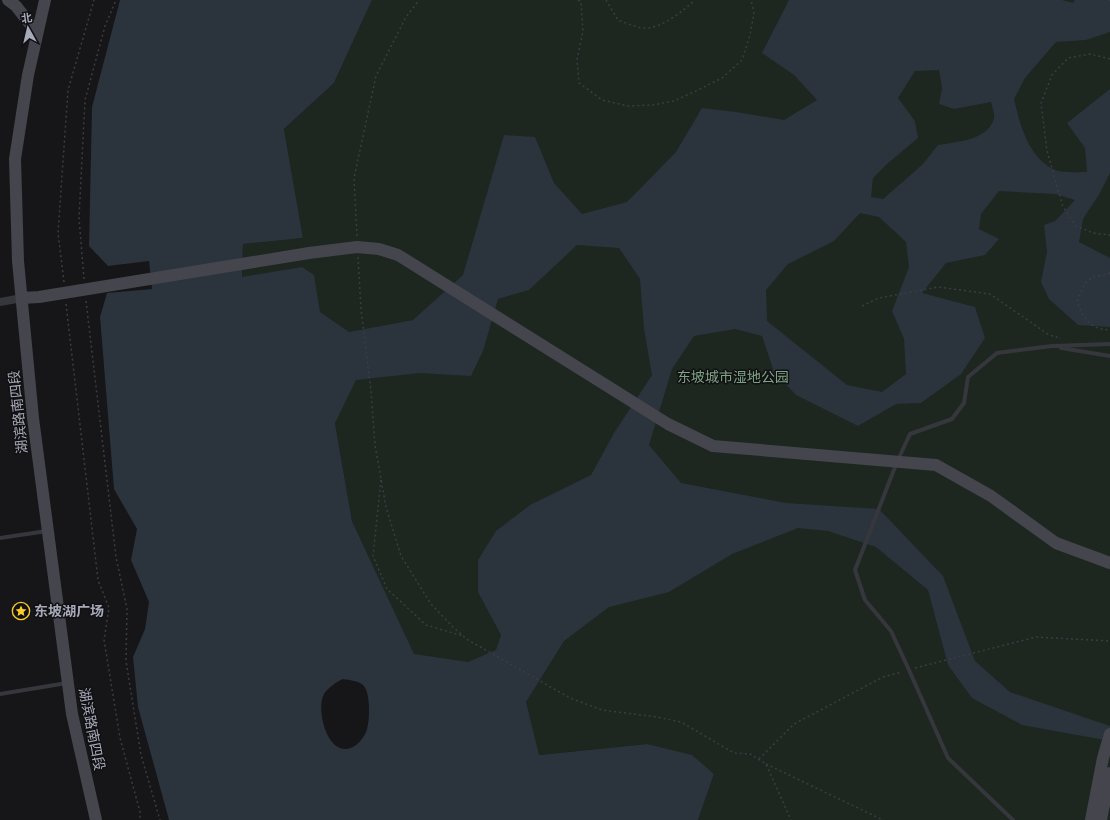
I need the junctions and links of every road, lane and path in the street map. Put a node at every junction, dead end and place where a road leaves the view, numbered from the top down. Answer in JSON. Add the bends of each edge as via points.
{"nodes":[{"id":1,"x":8,"y":0,"type":"edge"},
{"id":2,"x":45,"y":0,"type":"edge"},
{"id":3,"x":94,"y":0,"type":"edge"},
{"id":4,"x":116,"y":0,"type":"edge"},
{"id":5,"x":419,"y":0,"type":"edge"},
{"id":6,"x":578,"y":0,"type":"edge"},
{"id":7,"x":606,"y":0,"type":"edge"},
{"id":8,"x":695,"y":0,"type":"edge"},
{"id":9,"x":751,"y":0,"type":"edge"},
{"id":10,"x":37,"y":33,"type":"junction"},
{"id":11,"x":1110,"y":59,"type":"edge"},
{"id":12,"x":1110,"y":235,"type":"edge"},
{"id":13,"x":357,"y":247,"type":"junction"},
{"id":14,"x":1110,"y":273,"type":"edge"},
{"id":15,"x":84,"y":281,"type":"dead end"},
{"id":16,"x":64,"y":288,"type":"dead end"},
{"id":17,"x":86,"y":296,"type":"dead end"},
{"id":18,"x":22,"y":298,"type":"junction"},
{"id":19,"x":0,"y":302,"type":"edge"},
{"id":20,"x":66,"y":304,"type":"dead end"},
{"id":21,"x":862,"y":306,"type":"dead end"},
{"id":22,"x":1110,"y":330,"type":"edge"},
{"id":23,"x":1063,"y":339,"type":"dead end"},
{"id":24,"x":1110,"y":344,"type":"edge"},
{"id":25,"x":1052,"y":346,"type":"junction"},
{"id":26,"x":1110,"y":356,"type":"edge"},
{"id":27,"x":897,"y":462,"type":"junction"},
{"id":28,"x":381,"y":478,"type":"junction"},
{"id":29,"x":48,"y":531,"type":"junction"},
{"id":30,"x":0,"y":538,"type":"edge"},
{"id":31,"x":1110,"y":564,"type":"edge"},
{"id":32,"x":464,"y":636,"type":"junction"},
{"id":33,"x":1110,"y":641,"type":"edge"},
{"id":34,"x":909,"y":670,"type":"junction"},
{"id":35,"x":68,"y":683,"type":"junction"},
{"id":36,"x":0,"y":694,"type":"edge"},
{"id":37,"x":1110,"y":734,"type":"edge"},
{"id":38,"x":759,"y":759,"type":"junction"},
{"id":39,"x":766,"y":764,"type":"junction"},
{"id":40,"x":1110,"y":773,"type":"edge"},
{"id":41,"x":96,"y":820,"type":"edge"},
{"id":42,"x":140,"y":820,"type":"edge"},
{"id":43,"x":160,"y":820,"type":"edge"},
{"id":44,"x":791,"y":820,"type":"edge"},
{"id":45,"x":883,"y":820,"type":"edge"},
{"id":46,"x":1013,"y":820,"type":"edge"},
{"id":47,"x":1091,"y":820,"type":"edge"},
{"id":48,"x":1101,"y":820,"type":"edge"}],
"edges":[{"from":1,"to":10,"type":"street","via":[[16,6]]},
{"from":2,"to":10,"type":"street","name":"湖滨路南四段"},
{"from":3,"to":16,"type":"path","via":[[68,90],[58,233]]},
{"from":4,"to":15,"type":"path","via":[[105,26],[85,100],[79,218]]},
{"from":5,"to":13,"type":"path","via":[[406,17],[376,76],[354,178]]},
{"from":6,"to":9,"type":"path","via":[[581,2],[583,31],[577,60],[579,83],[602,100],[628,106],[674,101],[722,78],[742,60],[754,13]]},
{"from":7,"to":8,"type":"path","via":[[618,20],[644,28],[660,25],[678,15]]},
{"from":10,"to":18,"type":"street","name":"湖滨路南四段","via":[[16,159],[18,261]]},
{"from":11,"to":12,"type":"path","via":[[1090,54],[1068,58],[1052,75],[1041,103],[1048,151],[1063,207],[1076,226],[1092,233]]},
{"from":13,"to":18,"type":"street"},
{"from":13,"to":27,"type":"street","via":[[379,249],[398,255],[668,424],[713,446]]},
{"from":13,"to":28,"type":"path","via":[[361,309]]},
{"from":14,"to":22,"type":"path","via":[[1090,278],[1077,302],[1084,319],[1100,329]]},
{"from":17,"to":43,"type":"path","via":[[116,557],[127,609],[126,660],[141,755]]},
{"from":18,"to":19,"type":"street"},
{"from":18,"to":29,"type":"street","name":"湖滨路南四段","via":[[33,418]]},
{"from":20,"to":42,"type":"path","via":[[98,580],[109,608],[104,640],[120,738]]},
{"from":21,"to":23,"type":"path","via":[[878,298],[938,287],[990,294],[1049,335]]},
{"from":24,"to":25,"type":"lane"},
{"from":25,"to":26,"type":"lane"},
{"from":25,"to":27,"type":"lane","via":[[997,353],[968,377],[964,403],[952,419],[910,434]]},
{"from":27,"to":31,"type":"street","via":[[936,466],[991,496],[1056,543]]},
{"from":27,"to":34,"type":"lane","via":[[855,570],[865,600],[891,631]]},
{"from":28,"to":32,"type":"path","via":[[386,507],[401,556],[431,604]]},
{"from":28,"to":32,"type":"path","via":[[373,556],[387,589],[426,625]]},
{"from":29,"to":30,"type":"lane"},
{"from":29,"to":35,"type":"street","name":"湖滨路南四段"},
{"from":32,"to":38,"type":"path","via":[[570,698],[602,710],[681,722],[734,753],[750,754]]},
{"from":33,"to":34,"type":"path","via":[[1036,637]]},
{"from":34,"to":38,"type":"path","via":[[883,677],[794,724]]},
{"from":34,"to":46,"type":"lane","via":[[948,758]]},
{"from":35,"to":36,"type":"lane"},
{"from":35,"to":41,"type":"street","name":"湖滨路南四段","via":[[72,714]]},
{"from":37,"to":47,"type":"street"},
{"from":38,"to":39,"type":"path"},
{"from":39,"to":44,"type":"path"},
{"from":39,"to":45,"type":"path"},
{"from":40,"to":48,"type":"street"}]}
